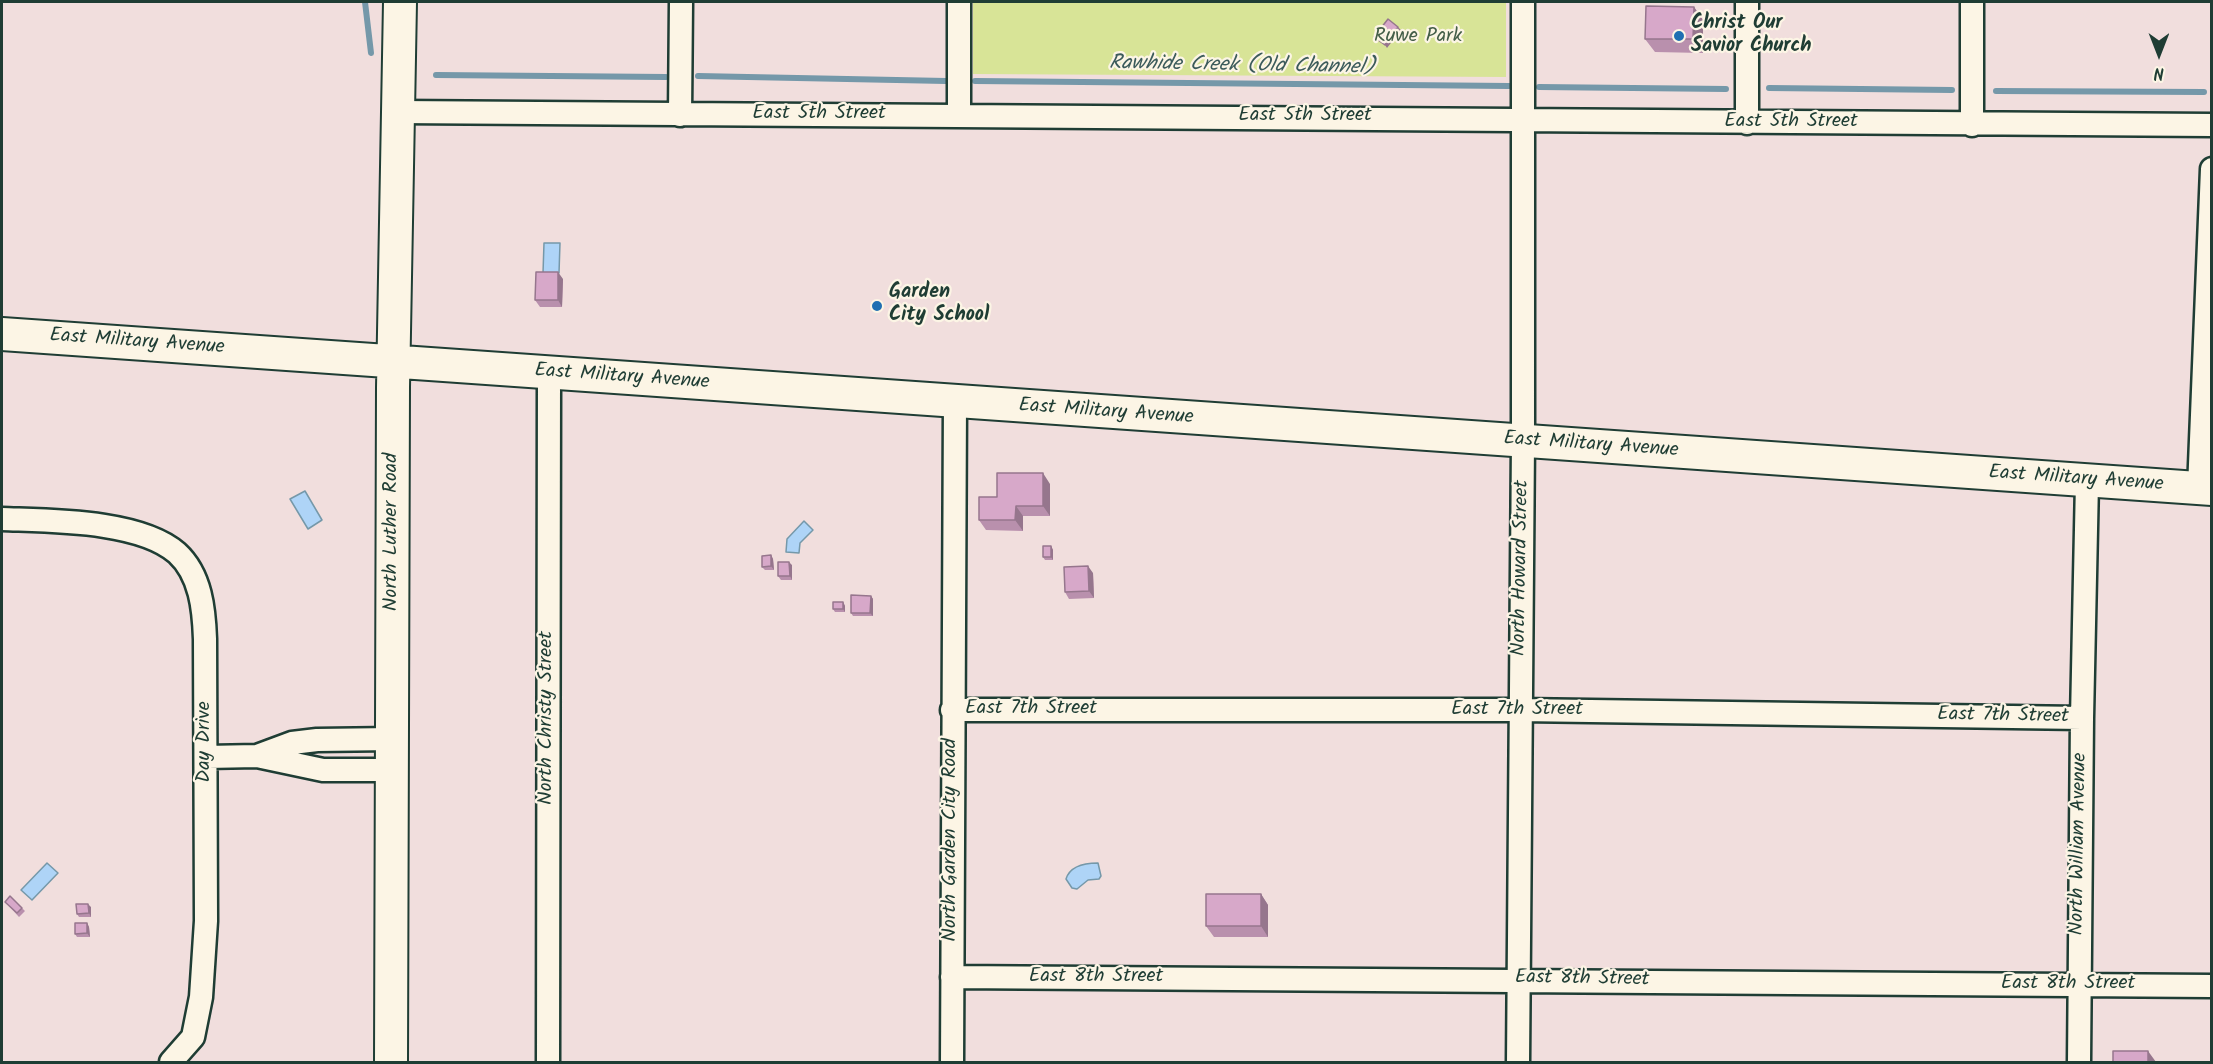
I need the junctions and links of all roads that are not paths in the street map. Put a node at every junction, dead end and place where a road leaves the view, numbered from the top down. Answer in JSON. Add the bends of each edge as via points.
{"nodes":[{"id":1,"x":400,"y":2,"type":"edge"},
{"id":2,"x":681,"y":2,"type":"edge"},
{"id":3,"x":959,"y":2,"type":"edge"},
{"id":4,"x":1523,"y":2,"type":"edge"},
{"id":5,"x":1747,"y":2,"type":"edge"},
{"id":6,"x":1972,"y":2,"type":"edge"},
{"id":7,"x":398,"y":112,"type":"junction"},
{"id":8,"x":680,"y":114,"type":"junction"},
{"id":9,"x":959,"y":115,"type":"junction"},
{"id":10,"x":1522,"y":119,"type":"junction"},
{"id":11,"x":1747,"y":123,"type":"junction"},
{"id":12,"x":1972,"y":124,"type":"junction"},
{"id":13,"x":2211,"y":124,"type":"edge"},
{"id":14,"x":2211,"y":169,"type":"edge"},
{"id":15,"x":2,"y":334,"type":"edge"},
{"id":16,"x":393,"y":361,"type":"junction"},
{"id":17,"x":549,"y":373,"type":"junction"},
{"id":18,"x":955,"y":402,"type":"junction"},
{"id":19,"x":1523,"y":442,"type":"junction"},
{"id":20,"x":2087,"y":482,"type":"junction"},
{"id":21,"x":2205,"y":489,"type":"edge"},
{"id":22,"x":2,"y":519,"type":"edge"},
{"id":23,"x":952,"y":710,"type":"junction"},
{"id":24,"x":1520,"y":710,"type":"junction"},
{"id":25,"x":2082,"y":718,"type":"junction"},
{"id":26,"x":393,"y":739,"type":"junction"},
{"id":27,"x":257,"y":756,"type":"junction"},
{"id":28,"x":206,"y":757,"type":"junction"},
{"id":29,"x":392,"y":770,"type":"junction"},
{"id":30,"x":952,"y":977,"type":"junction"},
{"id":31,"x":1519,"y":980,"type":"junction"},
{"id":32,"x":2079,"y":985,"type":"junction"},
{"id":33,"x":2211,"y":986,"type":"edge"},
{"id":34,"x":171,"y":1062,"type":"edge"},
{"id":35,"x":391,"y":1062,"type":"edge"},
{"id":36,"x":548,"y":1062,"type":"edge"},
{"id":37,"x":952,"y":1062,"type":"edge"},
{"id":38,"x":1518,"y":1062,"type":"edge"},
{"id":39,"x":2079,"y":1062,"type":"edge"}],
"edges":[{"from":1,"to":7,"type":"main road","name":"North Luther Road"},
{"from":2,"to":8,"type":"street"},
{"from":3,"to":9,"type":"street"},
{"from":4,"to":10,"type":"street","name":"North Howard Street"},
{"from":5,"to":11,"type":"street"},
{"from":6,"to":12,"type":"street"},
{"from":7,"to":8,"type":"street","name":"East 5th Street"},
{"from":7,"to":16,"type":"main road","name":"North Luther Road"},
{"from":8,"to":9,"type":"street","name":"East 5th Street"},
{"from":9,"to":10,"type":"street","name":"East 5th Street"},
{"from":10,"to":11,"type":"street","name":"East 5th Street"},
{"from":10,"to":19,"type":"street","name":"North Howard Street"},
{"from":11,"to":12,"type":"street","name":"East 5th Street"},
{"from":12,"to":13,"type":"street","name":"East 5th Street"},
{"from":14,"to":21,"type":"street"},
{"from":15,"to":16,"type":"main road","name":"East Military Avenue"},
{"from":16,"to":17,"type":"main road","name":"East Military Avenue"},
{"from":16,"to":26,"type":"main road","name":"North Luther Road"},
{"from":17,"to":18,"type":"main road","name":"East Military Avenue"},
{"from":17,"to":36,"type":"street","name":"North Christy Street"},
{"from":18,"to":19,"type":"main road","name":"East Military Avenue"},
{"from":18,"to":23,"type":"street","name":"North Garden City Road"},
{"from":19,"to":20,"type":"main road","name":"East Military Avenue"},
{"from":19,"to":24,"type":"street","name":"North Howard Street"},
{"from":20,"to":21,"type":"main road","name":"East Military Avenue"},
{"from":20,"to":25,"type":"street","name":"North William Avenue"},
{"from":22,"to":28,"type":"street","name":"Day Drive","via":[[49,521],[137,534],[177,554],[197,583],[204,610]]},
{"from":23,"to":24,"type":"street","name":"East 7th Street"},
{"from":23,"to":30,"type":"street","name":"North Garden City Road"},
{"from":24,"to":25,"type":"street","name":"East 7th Street"},
{"from":24,"to":31,"type":"street","name":"North Howard Street"},
{"from":25,"to":32,"type":"street","name":"North William Avenue"},
{"from":26,"to":27,"type":"street","via":[[292,743]]},
{"from":26,"to":29,"type":"main road","name":"North Luther Road"},
{"from":27,"to":28,"type":"street"},
{"from":27,"to":29,"type":"street","via":[[323,770]]},
{"from":28,"to":34,"type":"street","name":"Day Drive","via":[[206,921],[201,997],[193,1037]]},
{"from":29,"to":35,"type":"main road","name":"North Luther Road"},
{"from":30,"to":31,"type":"street","name":"East 8th Street"},
{"from":30,"to":37,"type":"street","name":"North Garden City Road"},
{"from":31,"to":32,"type":"street","name":"East 8th Street"},
{"from":31,"to":38,"type":"street","name":"North Howard Street"},
{"from":32,"to":33,"type":"street","name":"East 8th Street"},
{"from":32,"to":39,"type":"street","name":"North William Avenue"}]}
